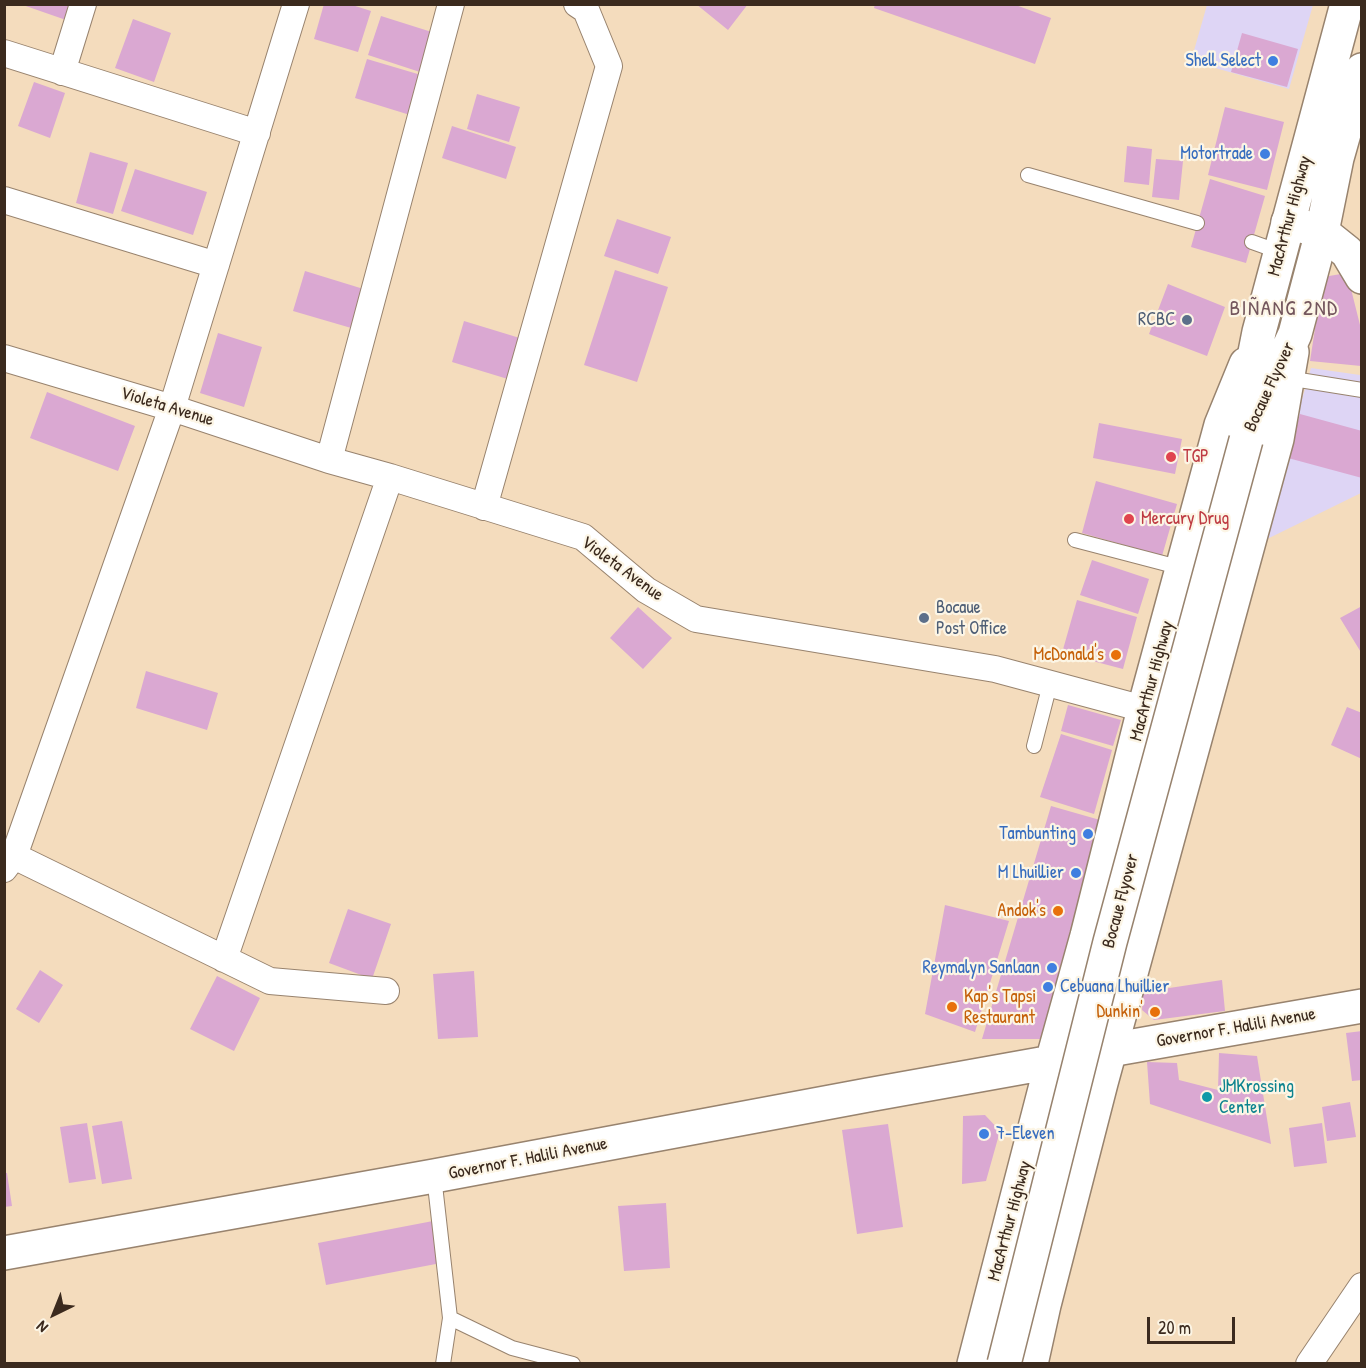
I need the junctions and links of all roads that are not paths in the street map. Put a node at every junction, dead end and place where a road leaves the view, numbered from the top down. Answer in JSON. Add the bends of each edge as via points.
{"nodes":[{"id":1,"x":83,"y":4,"type":"edge"},
{"id":2,"x":297,"y":4,"type":"edge"},
{"id":3,"x":451,"y":4,"type":"edge"},
{"id":4,"x":577,"y":4,"type":"edge"},
{"id":5,"x":1347,"y":4,"type":"edge"},
{"id":6,"x":4,"y":53,"type":"edge"},
{"id":7,"x":1362,"y":70,"type":"edge"},
{"id":8,"x":62,"y":72,"type":"junction"},
{"id":9,"x":257,"y":132,"type":"junction"},
{"id":10,"x":1028,"y":175,"type":"dead end"},
{"id":11,"x":4,"y":200,"type":"edge"},
{"id":12,"x":1197,"y":223,"type":"dead end"},
{"id":13,"x":1322,"y":232,"type":"junction"},
{"id":14,"x":1273,"y":239,"type":"junction"},
{"id":15,"x":216,"y":265,"type":"junction"},
{"id":16,"x":1362,"y":277,"type":"edge"},
{"id":17,"x":1259,"y":332,"type":"junction"},
{"id":18,"x":1295,"y":334,"type":"junction"},
{"id":19,"x":4,"y":358,"type":"edge"},
{"id":20,"x":1287,"y":378,"type":"junction"},
{"id":21,"x":1362,"y":390,"type":"edge"},
{"id":22,"x":172,"y":408,"type":"junction"},
{"id":23,"x":1246,"y":440,"type":"junction"},
{"id":24,"x":329,"y":460,"type":"junction"},
{"id":25,"x":390,"y":477,"type":"junction"},
{"id":26,"x":484,"y":507,"type":"junction"},
{"id":27,"x":1075,"y":540,"type":"dead end"},
{"id":28,"x":1182,"y":568,"type":"junction"},
{"id":29,"x":1050,"y":684,"type":"junction"},
{"id":30,"x":1144,"y":709,"type":"junction"},
{"id":31,"x":1034,"y":746,"type":"dead end"},
{"id":32,"x":9,"y":863,"type":"edge"},
{"id":33,"x":224,"y":959,"type":"junction"},
{"id":34,"x":386,"y":991,"type":"dead end"},
{"id":35,"x":1362,"y":1006,"type":"edge"},
{"id":36,"x":1110,"y":1050,"type":"junction"},
{"id":37,"x":1052,"y":1062,"type":"junction"},
{"id":38,"x":434,"y":1176,"type":"junction"},
{"id":39,"x":4,"y":1253,"type":"edge"},
{"id":40,"x":1358,"y":1301,"type":"edge"},
{"id":41,"x":450,"y":1318,"type":"junction"},
{"id":42,"x":443,"y":1364,"type":"edge"},
{"id":43,"x":573,"y":1364,"type":"edge"},
{"id":44,"x":974,"y":1364,"type":"edge"},
{"id":45,"x":1004,"y":1364,"type":"edge"},
{"id":46,"x":1031,"y":1364,"type":"edge"},
{"id":47,"x":1309,"y":1364,"type":"edge"}],
"edges":[{"from":1,"to":8,"type":"street"},
{"from":2,"to":9,"type":"street"},
{"from":3,"to":24,"type":"street"},
{"from":4,"to":26,"type":"street","via":[[586,10],[609,66]]},
{"from":5,"to":14,"type":"main road","name":"MacArthur Highway"},
{"from":6,"to":8,"type":"street"},
{"from":7,"to":13,"type":"main road","name":"MacArthur Highway","via":[[1337,158]]},
{"from":8,"to":9,"type":"street"},
{"from":9,"to":15,"type":"street"},
{"from":10,"to":12,"type":"lane"},
{"from":11,"to":15,"type":"street"},
{"from":13,"to":14,"type":"main road"},
{"from":13,"to":16,"type":"main road","via":[[1347,252]]},
{"from":13,"to":18,"type":"main road","name":"MacArthur Highway"},
{"from":14,"to":17,"type":"main road","name":"MacArthur Highway"},
{"from":15,"to":22,"type":"street"},
{"from":17,"to":23,"type":"main road","name":"Bocaue Flyover","via":[[1246,398]]},
{"from":17,"to":28,"type":"main road","name":"MacArthur Highway","via":[[1221,425]]},
{"from":18,"to":20,"type":"main road","name":"MacArthur Highway"},
{"from":18,"to":23,"type":"main road","name":"Bocaue Flyover"},
{"from":19,"to":22,"type":"street","name":"Violeta Avenue"},
{"from":20,"to":21,"type":"lane"},
{"from":20,"to":36,"type":"main road","name":"MacArthur Highway","via":[[1277,439]]},
{"from":22,"to":24,"type":"street","name":"Violeta Avenue"},
{"from":22,"to":32,"type":"street"},
{"from":23,"to":45,"type":"main road","name":"Bocaue Flyover","bridge":true,"via":[[1110,942]]},
{"from":24,"to":25,"type":"street","name":"Violeta Avenue"},
{"from":25,"to":26,"type":"street","name":"Violeta Avenue"},
{"from":25,"to":33,"type":"street"},
{"from":26,"to":29,"type":"street","name":"Violeta Avenue","via":[[583,537],[646,590],[696,619],[995,669]]},
{"from":27,"to":28,"type":"lane"},
{"from":28,"to":30,"type":"main road","name":"MacArthur Highway"},
{"from":29,"to":30,"type":"street","name":"Violeta Avenue"},
{"from":29,"to":31,"type":"lane"},
{"from":30,"to":37,"type":"main road","name":"MacArthur Highway"},
{"from":32,"to":33,"type":"street"},
{"from":33,"to":34,"type":"street","via":[[270,981]]},
{"from":35,"to":36,"type":"main road","name":"Governor F. Halili Avenue"},
{"from":36,"to":46,"type":"main road","name":"MacArthur Highway"},
{"from":37,"to":38,"type":"main road","name":"Governor F. Halili Avenue"},
{"from":37,"to":44,"type":"main road","name":"MacArthur Highway"},
{"from":38,"to":39,"type":"main road","name":"Governor F. Halili Avenue"},
{"from":38,"to":41,"type":"lane"},
{"from":40,"to":47,"type":"street"},
{"from":41,"to":42,"type":"lane"},
{"from":41,"to":43,"type":"lane","via":[[512,1348]]}]}
